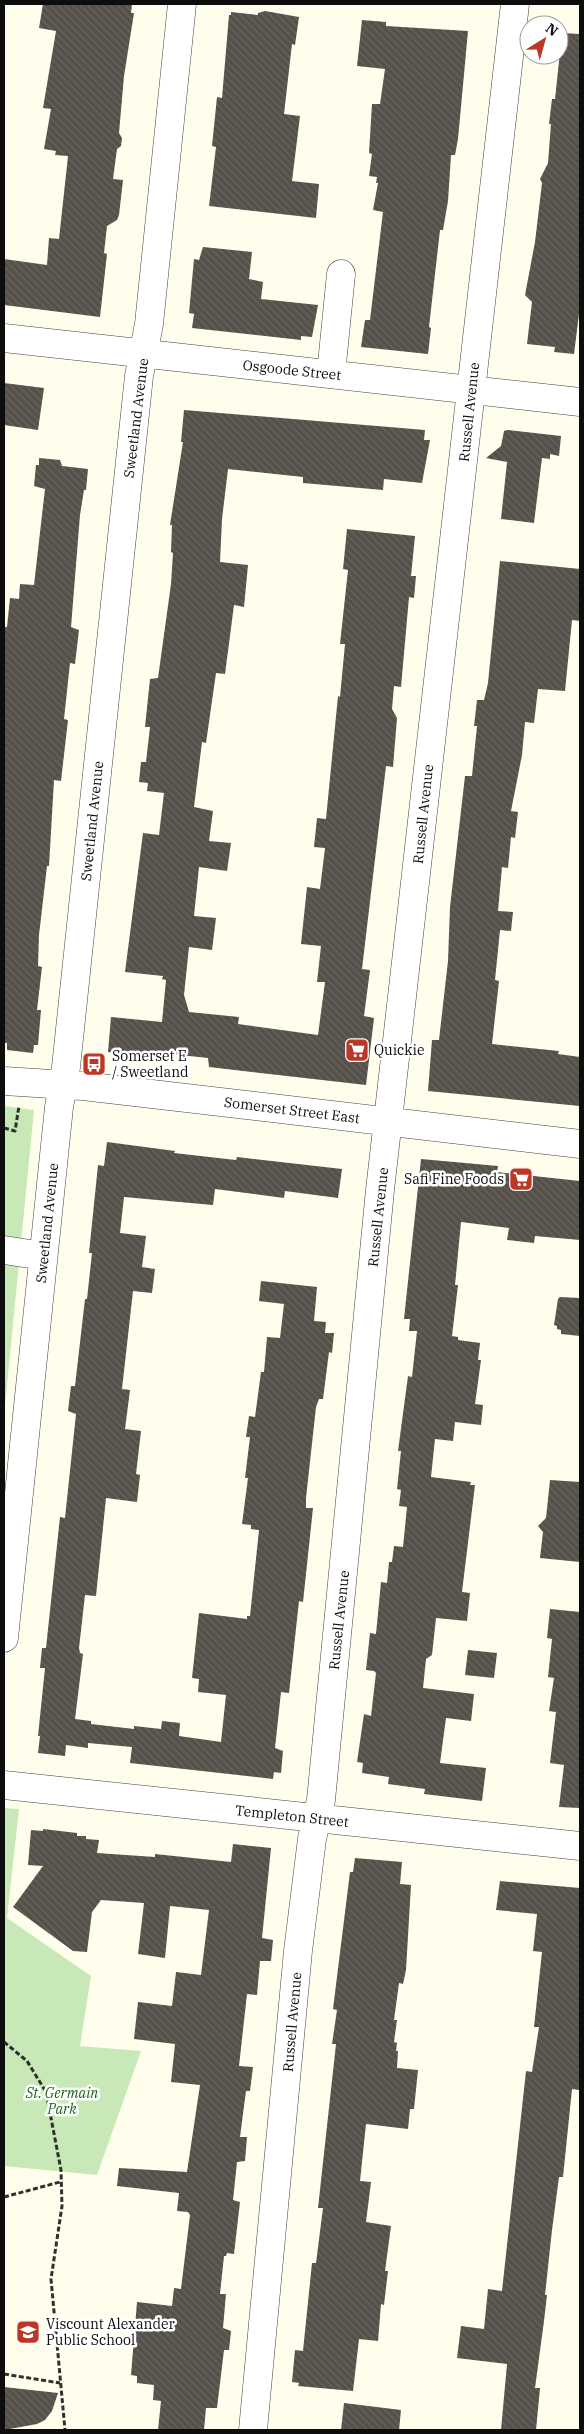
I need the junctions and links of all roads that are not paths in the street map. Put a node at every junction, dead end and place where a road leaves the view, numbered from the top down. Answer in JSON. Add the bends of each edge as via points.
{"nodes":[{"id":1,"x":182,"y":4,"type":"edge"},
{"id":2,"x":515,"y":4,"type":"edge"},
{"id":3,"x":341,"y":274,"type":"dead end"},
{"id":4,"x":4,"y":338,"type":"edge"},
{"id":5,"x":144,"y":354,"type":"junction"},
{"id":6,"x":331,"y":374,"type":"junction"},
{"id":7,"x":472,"y":389,"type":"junction"},
{"id":8,"x":580,"y":402,"type":"edge"},
{"id":9,"x":64,"y":1085,"type":"junction"},
{"id":10,"x":12,"y":1091,"type":"edge"},
{"id":11,"x":388,"y":1121,"type":"junction"},
{"id":12,"x":580,"y":1144,"type":"edge"},
{"id":13,"x":4,"y":1250,"type":"edge"},
{"id":14,"x":43,"y":1256,"type":"junction"},
{"id":15,"x":4,"y":1638,"type":"edge"},
{"id":16,"x":4,"y":1784,"type":"edge"},
{"id":17,"x":317,"y":1819,"type":"junction"},
{"id":18,"x":580,"y":1846,"type":"edge"},
{"id":19,"x":253,"y":2430,"type":"edge"}],
"edges":[{"from":1,"to":5,"type":"street","name":"Sweetland Avenue"},
{"from":2,"to":7,"type":"street","name":"Russell Avenue"},
{"from":3,"to":6,"type":"street"},
{"from":4,"to":5,"type":"street","name":"Osgoode Street"},
{"from":5,"to":6,"type":"street","name":"Osgoode Street"},
{"from":5,"to":9,"type":"street","name":"Sweetland Avenue","via":[[138,384]]},
{"from":6,"to":7,"type":"street","name":"Osgoode Street"},
{"from":7,"to":8,"type":"street","name":"Osgoode Street"},
{"from":7,"to":11,"type":"street","name":"Russell Avenue"},
{"from":9,"to":10,"type":"street","name":"Somerset Street East"},
{"from":9,"to":11,"type":"street","name":"Somerset Street East"},
{"from":9,"to":14,"type":"street","name":"Sweetland Avenue"},
{"from":11,"to":12,"type":"street","name":"Somerset Street East"},
{"from":11,"to":17,"type":"street","name":"Russell Avenue"},
{"from":13,"to":14,"type":"street"},
{"from":14,"to":15,"type":"street","name":"Sweetland Avenue"},
{"from":16,"to":17,"type":"street","name":"Templeton Street"},
{"from":17,"to":18,"type":"street","name":"Templeton Street"},
{"from":17,"to":19,"type":"street","name":"Russell Avenue","via":[[298,1951]]}]}
